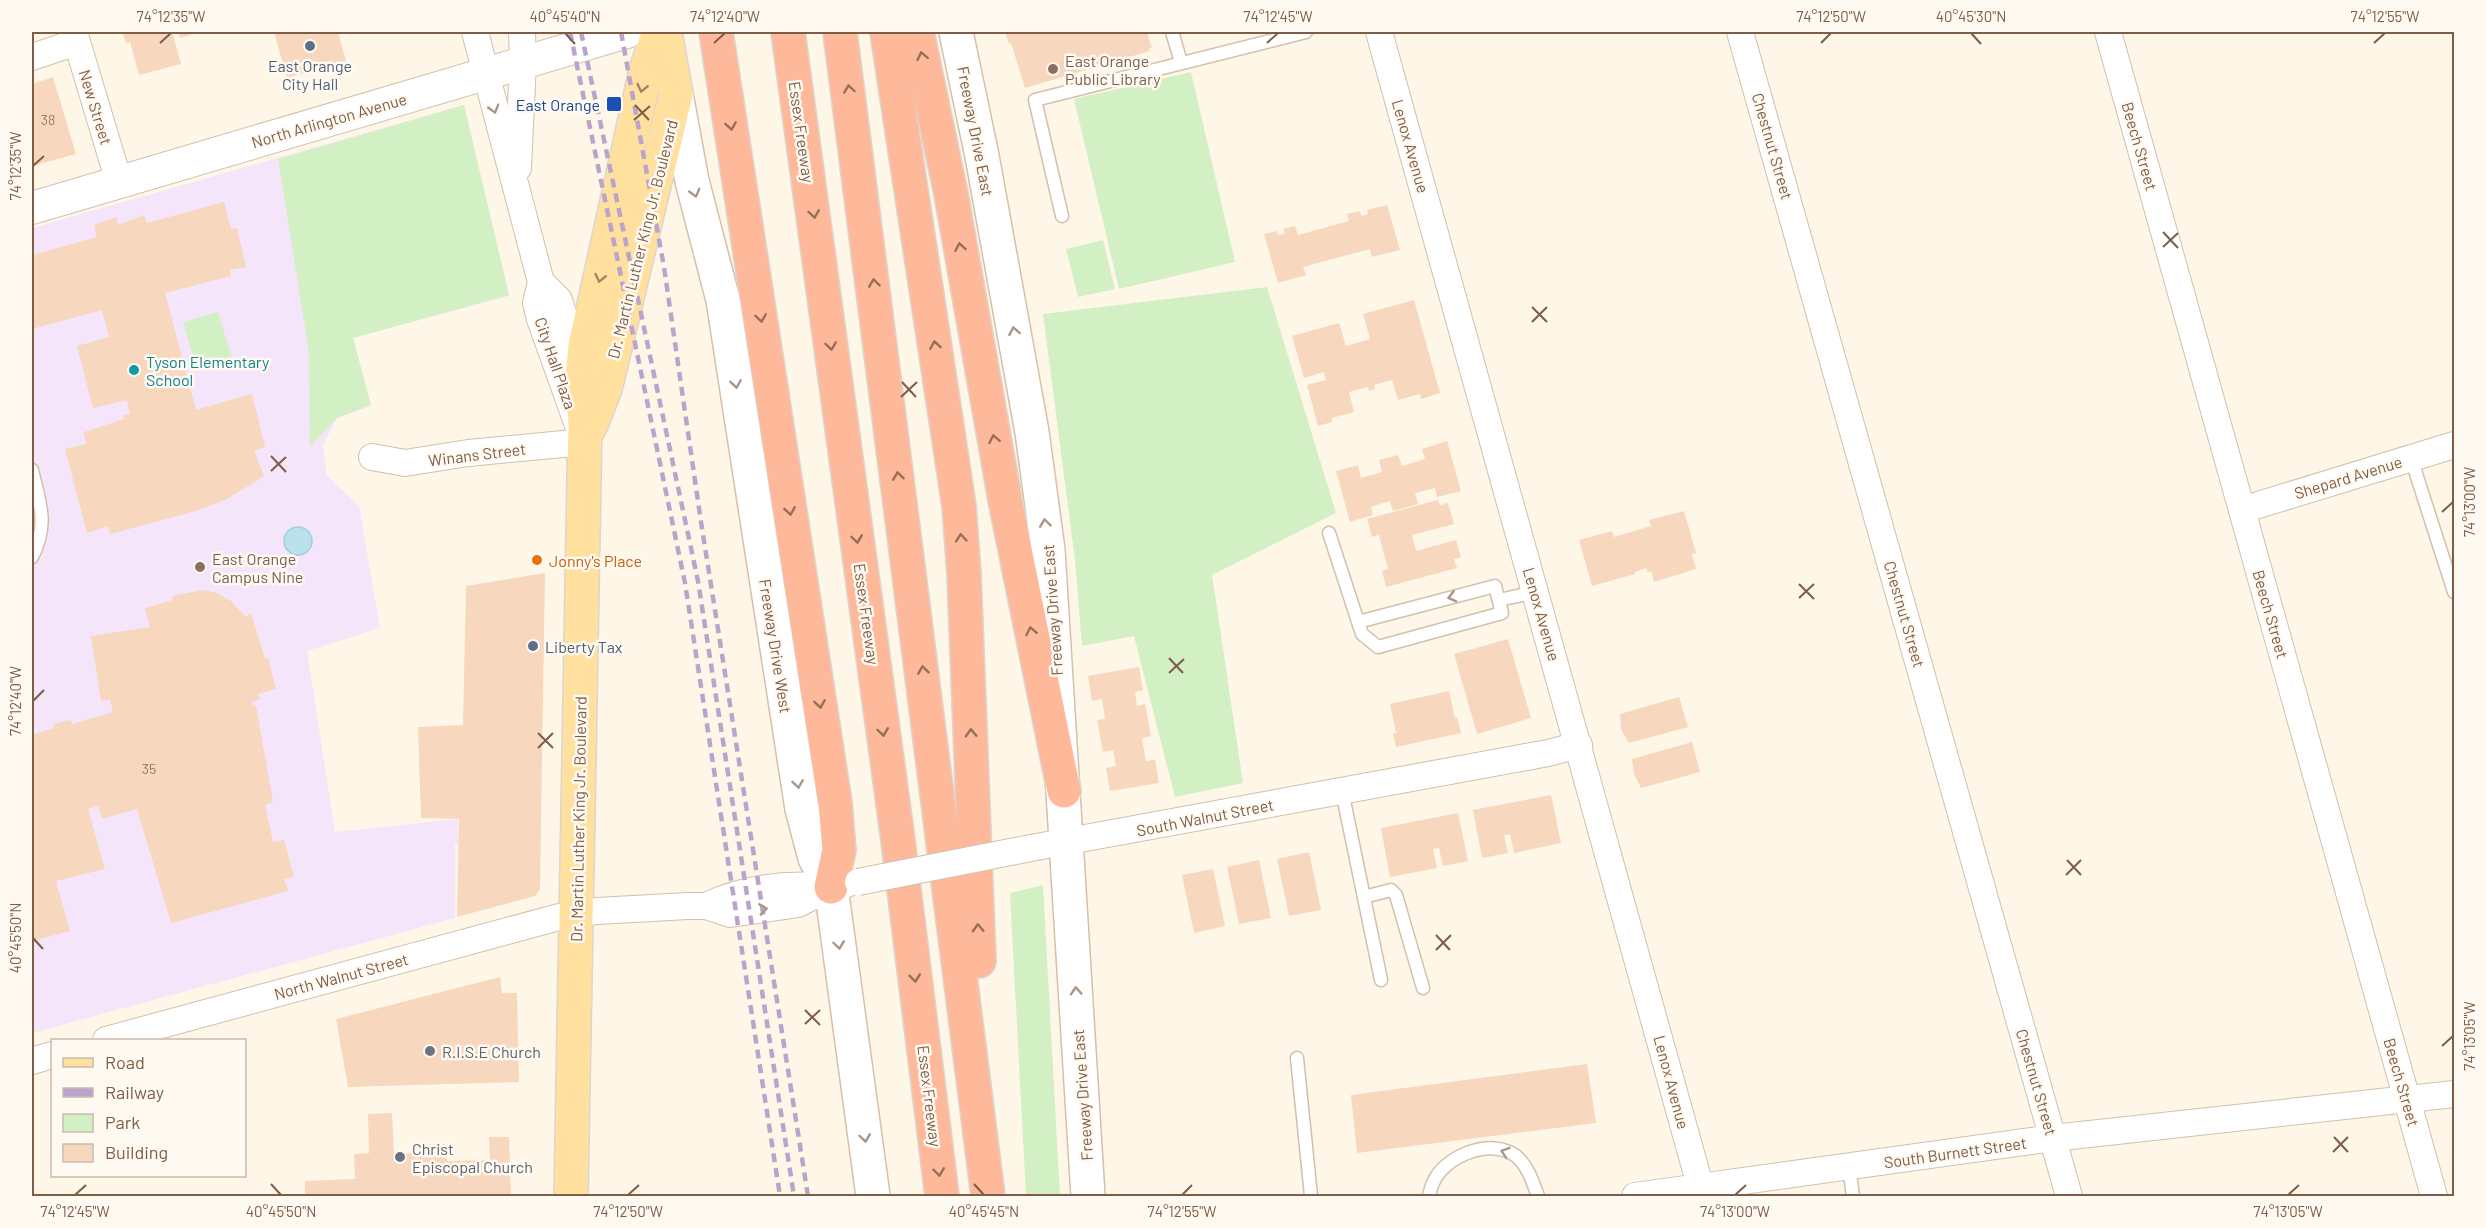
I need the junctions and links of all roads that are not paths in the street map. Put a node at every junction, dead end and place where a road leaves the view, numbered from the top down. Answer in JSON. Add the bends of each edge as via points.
{"nodes":[{"id":1,"x":474,"y":32,"type":"edge"},
{"id":2,"x":522,"y":32,"type":"edge"},
{"id":3,"x":627,"y":32,"type":"edge"},
{"id":4,"x":659,"y":32,"type":"edge"},
{"id":5,"x":665,"y":32,"type":"edge"},
{"id":6,"x":716,"y":32,"type":"edge"},
{"id":7,"x":788,"y":32,"type":"edge"},
{"id":8,"x":840,"y":32,"type":"edge"},
{"id":9,"x":887,"y":32,"type":"edge"},
{"id":10,"x":917,"y":32,"type":"edge"},
{"id":11,"x":956,"y":32,"type":"edge"},
{"id":12,"x":1172,"y":32,"type":"edge"},
{"id":13,"x":1306,"y":32,"type":"edge"},
{"id":14,"x":1378,"y":32,"type":"edge"},
{"id":15,"x":1740,"y":32,"type":"edge"},
{"id":16,"x":2108,"y":32,"type":"edge"},
{"id":17,"x":75,"y":37,"type":"edge"},
{"id":18,"x":32,"y":57,"type":"edge"},
{"id":19,"x":523,"y":62,"type":"junction"},
{"id":20,"x":1181,"y":62,"type":"junction"},
{"id":21,"x":484,"y":74,"type":"junction"},
{"id":22,"x":676,"y":94,"type":"junction"},
{"id":23,"x":119,"y":182,"type":"junction"},
{"id":24,"x":517,"y":186,"type":"junction"},
{"id":25,"x":32,"y":208,"type":"edge"},
{"id":26,"x":1062,"y":216,"type":"dead end"},
{"id":27,"x":541,"y":282,"type":"junction"},
{"id":28,"x":582,"y":377,"type":"junction"},
{"id":29,"x":584,"y":442,"type":"junction"},
{"id":30,"x":2454,"y":445,"type":"edge"},
{"id":31,"x":372,"y":457,"type":"dead end"},
{"id":32,"x":2411,"y":458,"type":"junction"},
{"id":33,"x":32,"y":470,"type":"edge"},
{"id":34,"x":2242,"y":510,"type":"junction"},
{"id":35,"x":1329,"y":533,"type":"dead end"},
{"id":36,"x":32,"y":557,"type":"edge"},
{"id":37,"x":1536,"y":592,"type":"junction"},
{"id":38,"x":2454,"y":592,"type":"edge"},
{"id":39,"x":1499,"y":600,"type":"junction"},
{"id":40,"x":1358,"y":622,"type":"junction"},
{"id":41,"x":1579,"y":745,"type":"junction"},
{"id":42,"x":1064,"y":791,"type":"junction"},
{"id":43,"x":1342,"y":791,"type":"junction"},
{"id":44,"x":1067,"y":842,"type":"junction"},
{"id":45,"x":844,"y":885,"type":"junction"},
{"id":46,"x":1364,"y":897,"type":"junction"},
{"id":47,"x":576,"y":914,"type":"junction"},
{"id":48,"x":1381,"y":980,"type":"dead end"},
{"id":49,"x":1423,"y":988,"type":"dead end"},
{"id":50,"x":113,"y":1039,"type":"edge"},
{"id":51,"x":51,"y":1055,"type":"edge"},
{"id":52,"x":1297,"y":1058,"type":"dead end"},
{"id":53,"x":32,"y":1061,"type":"edge"},
{"id":54,"x":2454,"y":1094,"type":"edge"},
{"id":55,"x":2407,"y":1100,"type":"junction"},
{"id":56,"x":2053,"y":1138,"type":"junction"},
{"id":57,"x":1849,"y":1167,"type":"junction"},
{"id":58,"x":1702,"y":1193,"type":"edge"},
{"id":59,"x":988,"y":1196,"type":"edge"},
{"id":60,"x":571,"y":1197,"type":"edge"},
{"id":61,"x":873,"y":1197,"type":"edge"},
{"id":62,"x":942,"y":1197,"type":"edge"},
{"id":63,"x":1088,"y":1197,"type":"edge"},
{"id":64,"x":1311,"y":1197,"type":"edge"},
{"id":65,"x":1430,"y":1197,"type":"edge"},
{"id":66,"x":1538,"y":1197,"type":"edge"},
{"id":67,"x":1635,"y":1197,"type":"edge"},
{"id":68,"x":1853,"y":1197,"type":"edge"},
{"id":69,"x":2069,"y":1197,"type":"edge"},
{"id":70,"x":2434,"y":1197,"type":"edge"}],
"edges":[{"from":1,"to":21,"type":"street","name":"City Hall Plaza"},
{"from":2,"to":19,"type":"street","name":"City Hall Plaza"},
{"from":3,"to":19,"type":"street","name":"North Arlington Avenue"},
{"from":4,"to":28,"type":"main road","name":"Dr. Martin Luther King Jr. Boulevard","one_way":true,"via":[[646,70],[585,346]]},
{"from":5,"to":22,"type":"main road","name":"Dr. Martin Luther King Jr. Boulevard"},
{"from":6,"to":45,"type":"highway","one_way":true,"via":[[835,802]]},
{"from":7,"to":62,"type":"highway","name":"Essex Freeway","one_way":true},
{"from":59,"to":8,"type":"highway","one_way":true},
{"from":59,"to":9,"type":"highway","one_way":true,"via":[[960,517]]},
{"from":42,"to":10,"type":"highway","one_way":true},
{"from":42,"to":11,"type":"main road","name":"Freeway Drive East","one_way":true,"via":[[1052,590],[1038,471]]},
{"from":12,"to":20,"type":"lane"},
{"from":13,"to":20,"type":"lane"},
{"from":14,"to":37,"type":"street","name":"Lenox Avenue"},
{"from":15,"to":56,"type":"street","name":"Chestnut Street"},
{"from":16,"to":34,"type":"street","name":"Beech Street"},
{"from":17,"to":18,"type":"street"},
{"from":17,"to":23,"type":"street","name":"New Street"},
{"from":19,"to":21,"type":"street","name":"North Arlington Avenue"},
{"from":19,"to":24,"type":"street","name":"City Hall Plaza"},
{"from":20,"to":26,"type":"lane","via":[[1035,100]]},
{"from":21,"to":23,"type":"street","name":"North Arlington Avenue"},
{"from":21,"to":24,"type":"street","name":"City Hall Plaza","one_way":true},
{"from":22,"to":29,"type":"main road","name":"Dr. Martin Luther King Jr. Boulevard","via":[[605,389]]},
{"from":22,"to":45,"type":"main road","name":"Freeway Drive West","one_way":true,"via":[[692,181],[723,300],[802,809],[815,858]]},
{"from":23,"to":25,"type":"street","name":"North Arlington Avenue"},
{"from":24,"to":27,"type":"street","name":"City Hall Plaza"},
{"from":27,"to":28,"type":"street","name":"City Hall Plaza","via":[[558,300]]},
{"from":27,"to":29,"type":"street","name":"City Hall Plaza","via":[[536,303],[540,319]]},
{"from":28,"to":29,"type":"main road","name":"Dr. Martin Luther King Jr. Boulevard"},
{"from":29,"to":31,"type":"street","name":"Winans Street","via":[[405,463]]},
{"from":29,"to":47,"type":"main road","name":"Dr. Martin Luther King Jr. Boulevard"},
{"from":30,"to":32,"type":"street","name":"Shepard Avenue"},
{"from":32,"to":34,"type":"street","name":"Shepard Avenue"},
{"from":32,"to":38,"type":"lane"},
{"from":33,"to":36,"type":"lane","via":[[43,516]]},
{"from":34,"to":55,"type":"street","name":"Beech Street"},
{"from":35,"to":40,"type":"lane"},
{"from":37,"to":39,"type":"lane"},
{"from":37,"to":41,"type":"street","name":"Lenox Avenue"},
{"from":39,"to":40,"type":"lane","one_way":true,"via":[[1495,586]]},
{"from":39,"to":40,"type":"lane","via":[[1502,613],[1378,647],[1362,634]]},
{"from":41,"to":43,"type":"street","name":"South Walnut Street"},
{"from":41,"to":58,"type":"street","name":"Lenox Avenue"},
{"from":42,"to":44,"type":"main road","name":"Freeway Drive East"},
{"from":43,"to":44,"type":"street","name":"South Walnut Street"},
{"from":43,"to":46,"type":"lane"},
{"from":44,"to":45,"type":"street","name":"South Walnut Street","bridge":true},
{"from":63,"to":44,"type":"main road","name":"Freeway Drive East","one_way":true},
{"from":45,"to":47,"type":"street","name":"South Walnut Street","via":[[798,904],[730,914],[706,906]]},
{"from":45,"to":61,"type":"main road","name":"Freeway Drive West","one_way":true},
{"from":46,"to":48,"type":"lane"},
{"from":46,"to":49,"type":"lane","via":[[1386,890],[1396,895]]},
{"from":47,"to":50,"type":"street","name":"North Walnut Street"},
{"from":47,"to":60,"type":"main road","name":"Dr. Martin Luther King Jr. Boulevard"},
{"from":51,"to":53,"type":"street"},
{"from":52,"to":64,"type":"lane"},
{"from":54,"to":55,"type":"street","name":"South Burnett Street"},
{"from":55,"to":56,"type":"street","name":"South Burnett Street"},
{"from":55,"to":70,"type":"street","name":"Beech Street"},
{"from":56,"to":57,"type":"street","name":"South Burnett Street"},
{"from":56,"to":69,"type":"street","name":"Chestnut Street"},
{"from":57,"to":58,"type":"street","name":"South Burnett Street"},
{"from":57,"to":68,"type":"lane"},
{"from":58,"to":67,"type":"street","name":"South Burnett Street"},
{"from":66,"to":65,"type":"lane","one_way":true,"via":[[1528,1170],[1516,1156],[1486,1148],[1462,1154],[1446,1167],[1433,1182]]}]}
